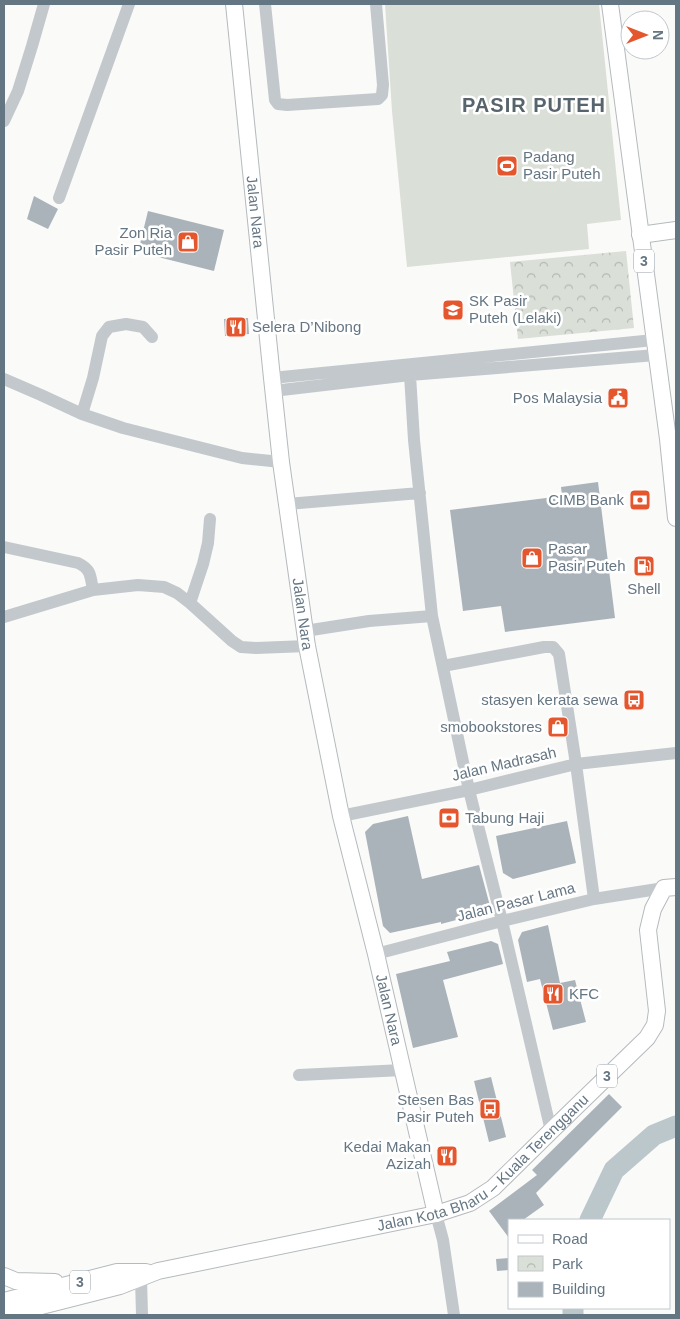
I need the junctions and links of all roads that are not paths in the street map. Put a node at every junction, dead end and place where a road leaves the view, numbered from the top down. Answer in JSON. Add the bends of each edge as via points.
{"nodes":[{"id":1,"x":44,"y":4,"type":"edge"},
{"id":2,"x":128,"y":4,"type":"edge"},
{"id":3,"x":234,"y":4,"type":"edge"},
{"id":4,"x":265,"y":4,"type":"edge"},
{"id":5,"x":376,"y":4,"type":"edge"},
{"id":6,"x":610,"y":4,"type":"edge"},
{"id":7,"x":4,"y":121,"type":"edge"},
{"id":8,"x":59,"y":198,"type":"dead end"},
{"id":9,"x":676,"y":230,"type":"edge"},
{"id":10,"x":640,"y":235,"type":"junction"},
{"id":11,"x":152,"y":337,"type":"dead end"},
{"id":12,"x":655,"y":348,"type":"junction"},
{"id":13,"x":410,"y":375,"type":"junction"},
{"id":14,"x":4,"y":379,"type":"edge"},
{"id":15,"x":273,"y":385,"type":"junction"},
{"id":16,"x":82,"y":414,"type":"junction"},
{"id":17,"x":281,"y":462,"type":"junction"},
{"id":18,"x":420,"y":493,"type":"junction"},
{"id":19,"x":287,"y":504,"type":"junction"},
{"id":20,"x":676,"y":518,"type":"edge"},
{"id":21,"x":210,"y":519,"type":"dead end"},
{"id":22,"x":4,"y":547,"type":"edge"},
{"id":23,"x":93,"y":590,"type":"junction"},
{"id":24,"x":190,"y":603,"type":"junction"},
{"id":25,"x":5,"y":613,"type":"edge"},
{"id":26,"x":432,"y":616,"type":"junction"},
{"id":27,"x":306,"y":638,"type":"junction"},
{"id":28,"x":443,"y":666,"type":"junction"},
{"id":29,"x":676,"y":752,"type":"edge"},
{"id":30,"x":576,"y":764,"type":"junction"},
{"id":31,"x":469,"y":790,"type":"junction"},
{"id":32,"x":341,"y":816,"type":"junction"},
{"id":33,"x":670,"y":888,"type":"edge"},
{"id":34,"x":594,"y":899,"type":"junction"},
{"id":35,"x":502,"y":920,"type":"junction"},
{"id":36,"x":376,"y":954,"type":"junction"},
{"id":37,"x":403,"y":1070,"type":"junction"},
{"id":38,"x":299,"y":1075,"type":"dead end"},
{"id":39,"x":550,"y":1131,"type":"junction"},
{"id":40,"x":436,"y":1214,"type":"junction"},
{"id":41,"x":158,"y":1272,"type":"junction"},
{"id":42,"x":4,"y":1276,"type":"edge"},
{"id":43,"x":141,"y":1278,"type":"junction"},
{"id":44,"x":118,"y":1279,"type":"junction"},
{"id":45,"x":4,"y":1301,"type":"edge"},
{"id":46,"x":6,"y":1315,"type":"edge"},
{"id":47,"x":44,"y":1315,"type":"edge"},
{"id":48,"x":142,"y":1315,"type":"edge"},
{"id":49,"x":454,"y":1315,"type":"edge"}],
"edges":[{"from":1,"to":7,"type":"street","via":[[18,91]]},
{"from":2,"to":8,"type":"street"},
{"from":3,"to":15,"type":"main road","name":"Jalan Nara"},
{"from":4,"to":5,"type":"street","via":[[275,100],[287,106],[378,99],[382,96]]},
{"from":6,"to":10,"type":"main road","number":"3"},
{"from":9,"to":10,"type":"main road"},
{"from":10,"to":12,"type":"main road","number":"3"},
{"from":11,"to":16,"type":"street","via":[[143,327],[126,324],[109,327],[102,336]]},
{"from":12,"to":13,"type":"street"},
{"from":12,"to":15,"type":"street"},
{"from":12,"to":20,"type":"main road","number":"3"},
{"from":13,"to":15,"type":"street"},
{"from":13,"to":18,"type":"street"},
{"from":14,"to":16,"type":"street"},
{"from":15,"to":17,"type":"main road","name":"Jalan Nara"},
{"from":16,"to":17,"type":"street","via":[[123,428],[242,458]]},
{"from":17,"to":19,"type":"main road","name":"Jalan Nara"},
{"from":18,"to":19,"type":"street"},
{"from":18,"to":26,"type":"street"},
{"from":19,"to":27,"type":"main road","name":"Jalan Nara"},
{"from":21,"to":24,"type":"street","via":[[203,564]]},
{"from":22,"to":23,"type":"street","via":[[78,562],[90,573]]},
{"from":23,"to":24,"type":"street","via":[[138,585],[164,587]]},
{"from":23,"to":25,"type":"street"},
{"from":24,"to":27,"type":"street","via":[[241,647],[256,648]]},
{"from":26,"to":27,"type":"street","via":[[369,621]]},
{"from":26,"to":28,"type":"street"},
{"from":27,"to":32,"type":"main road","name":"Jalan Nara"},
{"from":28,"to":30,"type":"street","via":[[553,647],[559,654]]},
{"from":28,"to":31,"type":"street"},
{"from":29,"to":30,"type":"street","name":"Jalan Madrasah"},
{"from":30,"to":31,"type":"street","name":"Jalan Madrasah"},
{"from":30,"to":34,"type":"street"},
{"from":31,"to":32,"type":"street","name":"Jalan Madrasah"},
{"from":31,"to":35,"type":"street"},
{"from":32,"to":36,"type":"main road","name":"Jalan Nara"},
{"from":33,"to":34,"type":"street","name":"Jalan Pasar Lama"},
{"from":33,"to":39,"type":"main road","name":"Jalan Kota Bharu – Kuala Terengganu","number":"3","via":[[653,909],[648,930],[657,1011],[655,1025],[647,1038]]},
{"from":34,"to":35,"type":"street","name":"Jalan Pasar Lama"},
{"from":35,"to":36,"type":"street","name":"Jalan Pasar Lama"},
{"from":35,"to":39,"type":"street"},
{"from":36,"to":37,"type":"main road","name":"Jalan Nara"},
{"from":37,"to":38,"type":"street"},
{"from":37,"to":40,"type":"main road","name":"Jalan Nara"},
{"from":39,"to":40,"type":"main road","name":"Jalan Kota Bharu – Kuala Terengganu","number":"3","via":[[493,1188],[470,1203]]},
{"from":40,"to":41,"type":"main road","name":"Jalan Kota Bharu – Kuala Terengganu","number":"3"},
{"from":40,"to":49,"type":"street"},
{"from":41,"to":43,"type":"main road","name":"Jalan Kota Bharu – Kuala Terengganu","number":"3"},
{"from":41,"to":44,"type":"main road","name":"Jalan Kota Bharu – Kuala Terengganu","number":"3"},
{"from":42,"to":44,"type":"main road","via":[[16,1281],[50,1282]]},
{"from":43,"to":44,"type":"main road","name":"Jalan Kota Bharu – Kuala Terengganu","number":"3"},
{"from":43,"to":48,"type":"street"},
{"from":44,"to":45,"type":"main road","name":"Jalan Kota Bharu – Kuala Terengganu","number":"3"},
{"from":44,"to":46,"type":"main road","name":"Jalan Kota Bharu – Kuala Terengganu","number":"3"},
{"from":44,"to":47,"type":"main road"}]}
